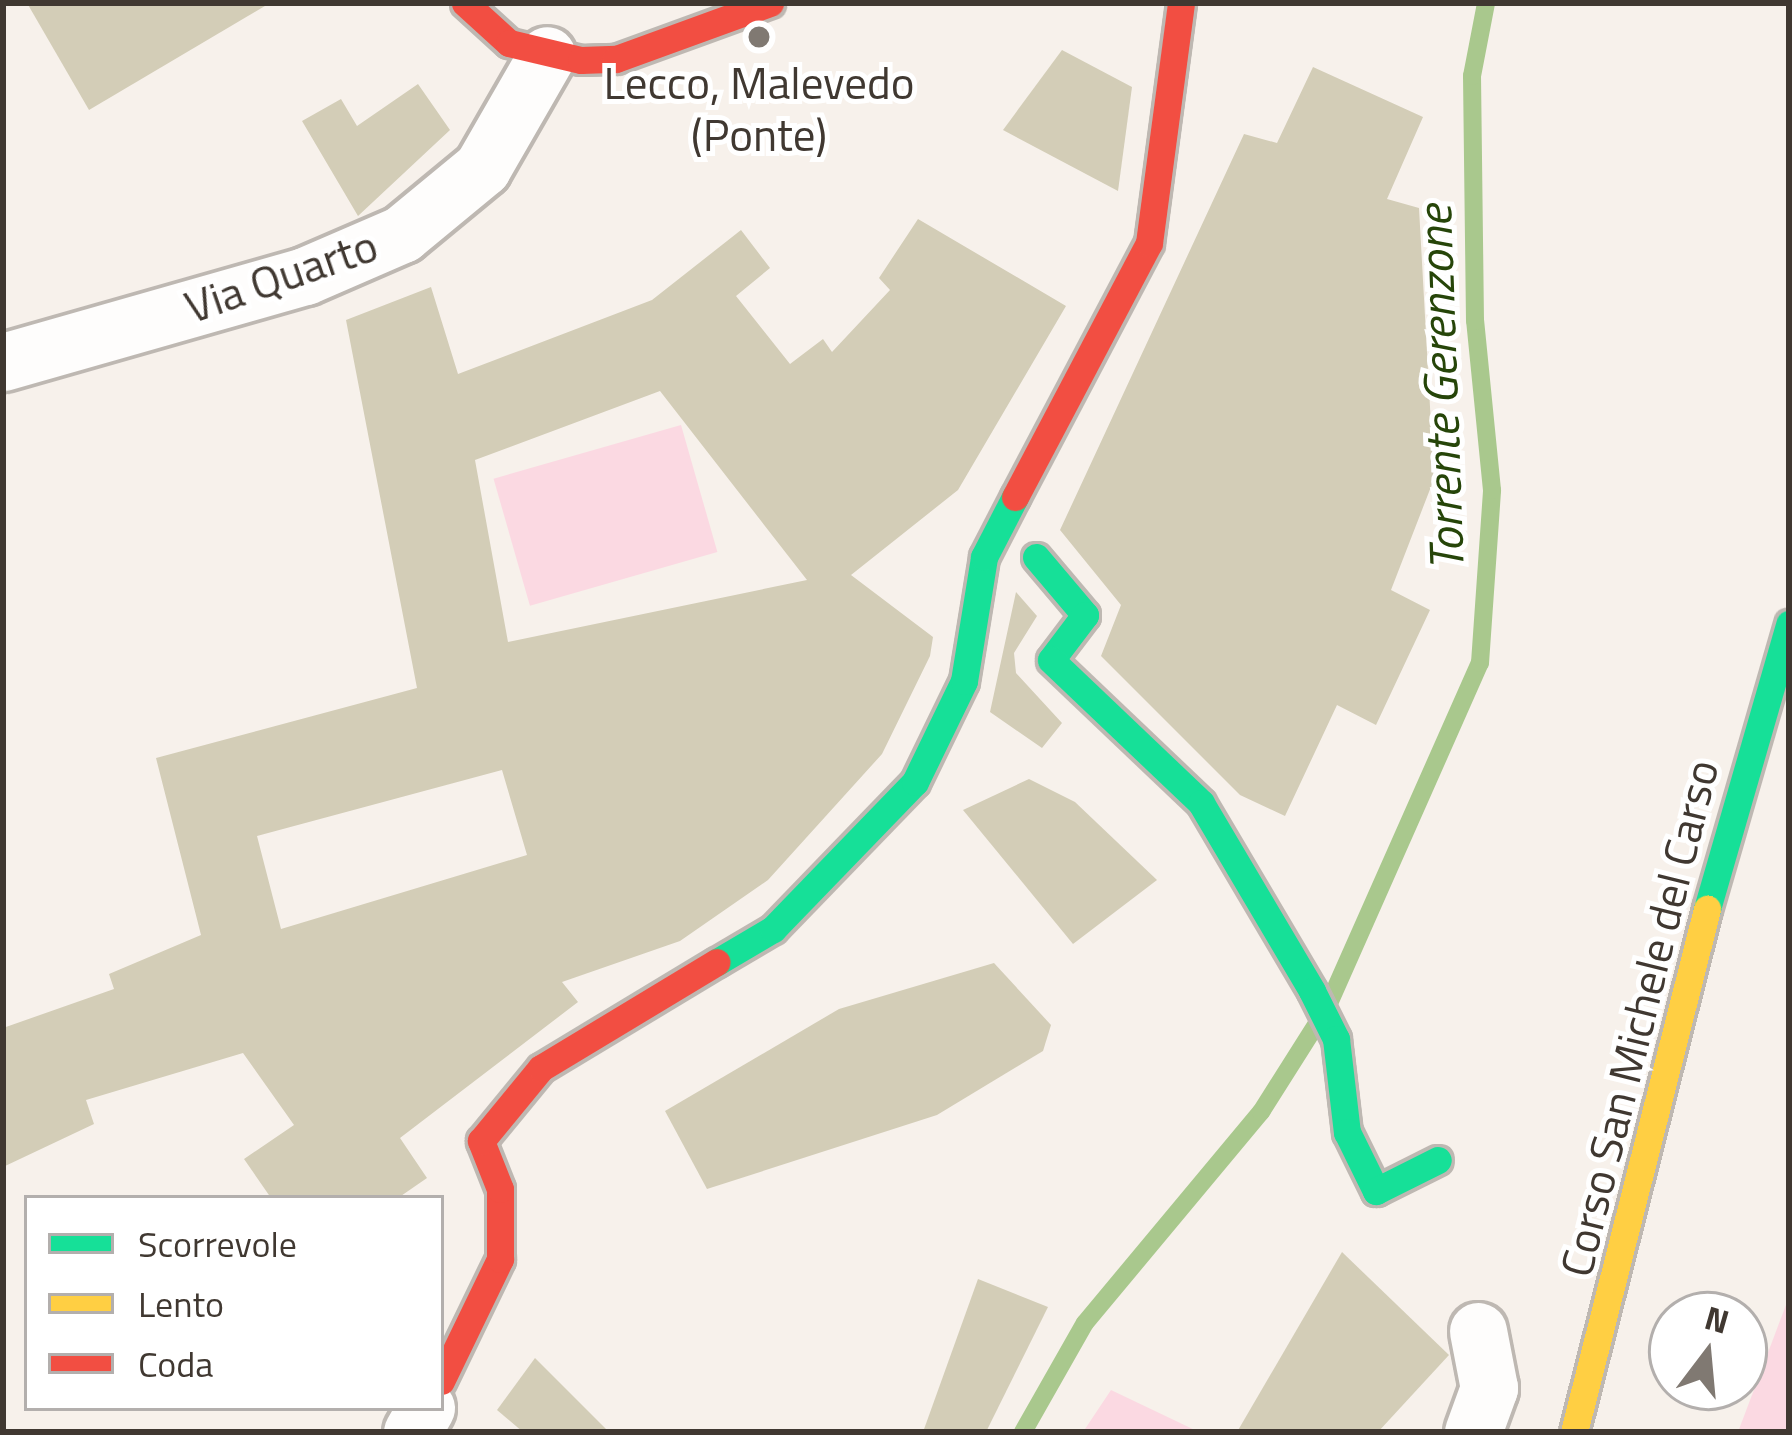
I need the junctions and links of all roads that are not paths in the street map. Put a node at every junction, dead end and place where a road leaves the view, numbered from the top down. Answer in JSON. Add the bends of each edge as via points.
{"nodes":[{"id":1,"x":465,"y":3,"type":"edge"},
{"id":2,"x":770,"y":3,"type":"edge"},
{"id":3,"x":1181,"y":3,"type":"edge"},
{"id":4,"x":547,"y":55,"type":"junction"},
{"id":5,"x":3,"y":362,"type":"edge"},
{"id":6,"x":1036,"y":557,"type":"dead end"},
{"id":7,"x":1789,"y":624,"type":"edge"},
{"id":8,"x":1438,"y":1160,"type":"dead end"},
{"id":9,"x":1478,"y":1330,"type":"dead end"},
{"id":10,"x":444,"y":1375,"type":"edge"},
{"id":11,"x":1473,"y":1432,"type":"edge"},
{"id":12,"x":1574,"y":1432,"type":"edge"}],
"edges":[{"from":1,"to":4,"type":"street","via":[[509,43]]},
{"from":2,"to":4,"type":"street","via":[[616,59]]},
{"from":3,"to":10,"type":"street","via":[[1149,243],[984,557],[964,681],[915,782],[773,929],[541,1068],[482,1141],[500,1189],[500,1258]]},
{"from":4,"to":5,"type":"street","name":"Via Quarto","via":[[482,167],[402,233],[305,276]]},
{"from":6,"to":8,"type":"street","via":[[1085,615],[1052,660],[1201,803],[1312,992],[1336,1039],[1346,1132],[1376,1191]]},
{"from":7,"to":12,"type":"street","name":"Corso San Michele del Carso","via":[[1739,777]]},
{"from":9,"to":11,"type":"street","via":[[1489,1388]]}]}
